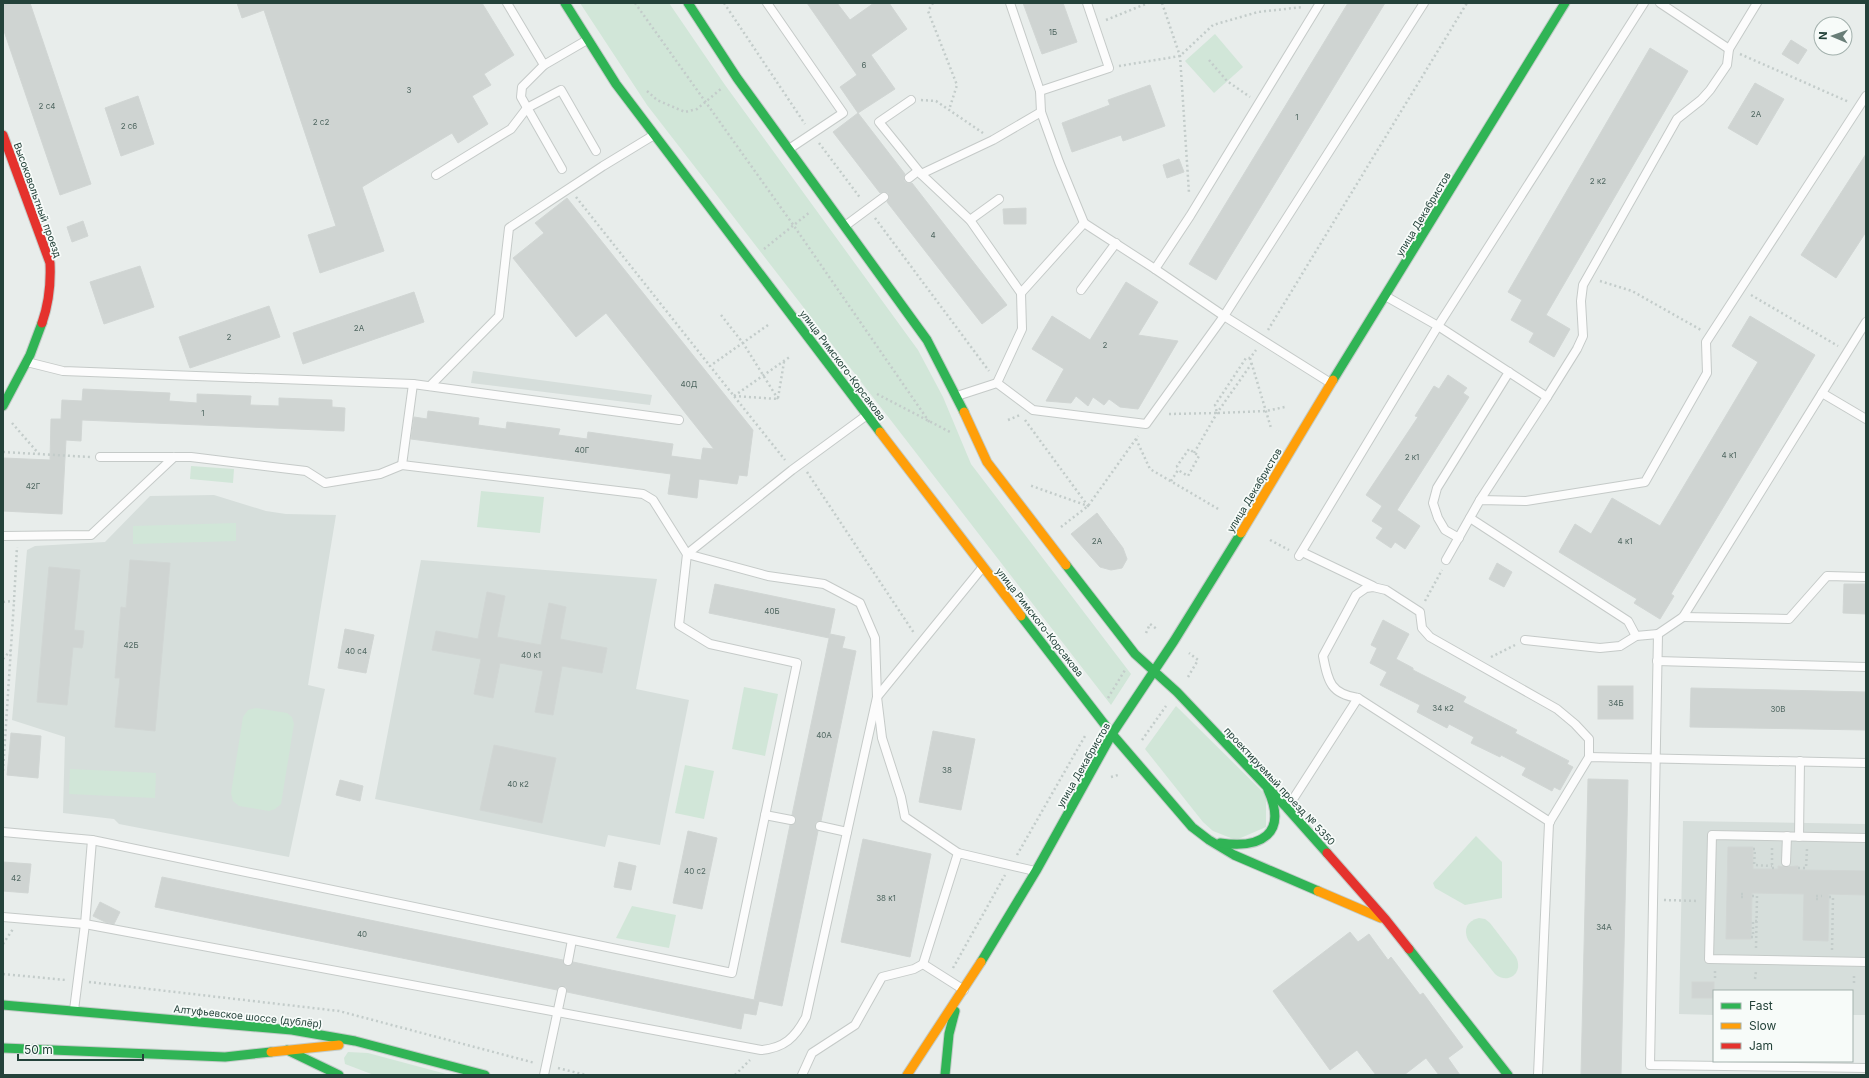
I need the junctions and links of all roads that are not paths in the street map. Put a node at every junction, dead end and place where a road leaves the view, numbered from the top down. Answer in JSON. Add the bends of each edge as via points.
{"nodes":[{"id":1,"x":507,"y":3,"type":"edge"},
{"id":2,"x":565,"y":3,"type":"edge"},
{"id":3,"x":688,"y":3,"type":"edge"},
{"id":4,"x":767,"y":3,"type":"edge"},
{"id":5,"x":1010,"y":3,"type":"edge"},
{"id":6,"x":1087,"y":3,"type":"edge"},
{"id":7,"x":1424,"y":3,"type":"edge"},
{"id":8,"x":1565,"y":3,"type":"edge"},
{"id":9,"x":1644,"y":3,"type":"edge"},
{"id":10,"x":1660,"y":3,"type":"edge"},
{"id":11,"x":1757,"y":3,"type":"edge"},
{"id":12,"x":1319,"y":4,"type":"edge"},
{"id":13,"x":588,"y":39,"type":"junction"},
{"id":14,"x":1729,"y":49,"type":"junction"},
{"id":15,"x":544,"y":65,"type":"junction"},
{"id":16,"x":1040,"y":91,"type":"junction"},
{"id":17,"x":1866,"y":96,"type":"edge"},
{"id":18,"x":910,"y":100,"type":"road end"},
{"id":19,"x":527,"y":108,"type":"junction"},
{"id":20,"x":1041,"y":112,"type":"junction"},
{"id":21,"x":655,"y":134,"type":"junction"},
{"id":22,"x":3,"y":135,"type":"edge"},
{"id":23,"x":789,"y":150,"type":"junction"},
{"id":24,"x":596,"y":151,"type":"dead end"},
{"id":25,"x":562,"y":169,"type":"dead end"},
{"id":26,"x":920,"y":173,"type":"junction"},
{"id":27,"x":436,"y":175,"type":"dead end"},
{"id":28,"x":909,"y":178,"type":"dead end"},
{"id":29,"x":884,"y":197,"type":"dead end"},
{"id":30,"x":999,"y":199,"type":"dead end"},
{"id":31,"x":970,"y":220,"type":"junction"},
{"id":32,"x":1084,"y":223,"type":"junction"},
{"id":33,"x":844,"y":226,"type":"junction"},
{"id":34,"x":1116,"y":243,"type":"junction"},
{"id":35,"x":1155,"y":269,"type":"junction"},
{"id":36,"x":1081,"y":290,"type":"dead end"},
{"id":37,"x":1021,"y":293,"type":"junction"},
{"id":38,"x":1386,"y":296,"type":"junction"},
{"id":39,"x":1224,"y":316,"type":"junction"},
{"id":40,"x":1865,"y":325,"type":"edge"},
{"id":41,"x":1438,"y":326,"type":"junction"},
{"id":42,"x":27,"y":362,"type":"junction"},
{"id":43,"x":1509,"y":372,"type":"junction"},
{"id":44,"x":997,"y":383,"type":"junction"},
{"id":45,"x":1330,"y":383,"type":"junction"},
{"id":46,"x":413,"y":384,"type":"junction"},
{"id":47,"x":430,"y":386,"type":"junction"},
{"id":48,"x":1822,"y":393,"type":"junction"},
{"id":49,"x":958,"y":396,"type":"junction"},
{"id":50,"x":1547,"y":397,"type":"junction"},
{"id":51,"x":3,"y":406,"type":"edge"},
{"id":52,"x":868,"y":415,"type":"junction"},
{"id":53,"x":679,"y":420,"type":"dead end"},
{"id":54,"x":1866,"y":420,"type":"edge"},
{"id":55,"x":100,"y":457,"type":"road end"},
{"id":56,"x":174,"y":457,"type":"junction"},
{"id":57,"x":402,"y":465,"type":"junction"},
{"id":58,"x":1480,"y":500,"type":"junction"},
{"id":59,"x":1470,"y":518,"type":"junction"},
{"id":60,"x":3,"y":536,"type":"edge"},
{"id":61,"x":1459,"y":538,"type":"junction"},
{"id":62,"x":687,"y":554,"type":"junction"},
{"id":63,"x":1446,"y":560,"type":"road end"},
{"id":64,"x":983,"y":567,"type":"junction"},
{"id":65,"x":1866,"y":576,"type":"edge"},
{"id":66,"x":1374,"y":587,"type":"junction"},
{"id":67,"x":1683,"y":617,"type":"junction"},
{"id":68,"x":1658,"y":634,"type":"junction"},
{"id":69,"x":1636,"y":636,"type":"junction"},
{"id":70,"x":1525,"y":640,"type":"road end"},
{"id":71,"x":1657,"y":661,"type":"junction"},
{"id":72,"x":1866,"y":667,"type":"edge"},
{"id":73,"x":1154,"y":671,"type":"junction"},
{"id":74,"x":877,"y":697,"type":"junction"},
{"id":75,"x":1358,"y":698,"type":"junction"},
{"id":76,"x":1112,"y":734,"type":"junction"},
{"id":77,"x":1589,"y":756,"type":"junction"},
{"id":78,"x":1656,"y":758,"type":"junction"},
{"id":79,"x":1800,"y":761,"type":"junction"},
{"id":80,"x":1866,"y":763,"type":"edge"},
{"id":81,"x":1265,"y":785,"type":"junction"},
{"id":82,"x":1287,"y":808,"type":"junction"},
{"id":83,"x":765,"y":815,"type":"junction"},
{"id":84,"x":791,"y":820,"type":"dead end"},
{"id":85,"x":1550,"y":822,"type":"junction"},
{"id":86,"x":820,"y":826,"type":"dead end"},
{"id":87,"x":3,"y":832,"type":"edge"},
{"id":88,"x":847,"y":832,"type":"junction"},
{"id":89,"x":1787,"y":836,"type":"junction"},
{"id":90,"x":1803,"y":837,"type":"junction"},
{"id":91,"x":1866,"y":838,"type":"edge"},
{"id":92,"x":92,"y":840,"type":"junction"},
{"id":93,"x":1209,"y":840,"type":"junction"},
{"id":94,"x":958,"y":853,"type":"junction"},
{"id":95,"x":1786,"y":862,"type":"dead end"},
{"id":96,"x":1036,"y":871,"type":"junction"},
{"id":97,"x":3,"y":917,"type":"edge"},
{"id":98,"x":1386,"y":920,"type":"junction"},
{"id":99,"x":85,"y":924,"type":"junction"},
{"id":100,"x":572,"y":940,"type":"junction"},
{"id":101,"x":568,"y":961,"type":"dead end"},
{"id":102,"x":1866,"y":962,"type":"edge"},
{"id":103,"x":924,"y":964,"type":"junction"},
{"id":104,"x":964,"y":990,"type":"junction"},
{"id":105,"x":562,"y":991,"type":"dead end"},
{"id":106,"x":3,"y":1005,"type":"edge"},
{"id":107,"x":74,"y":1011,"type":"junction"},
{"id":108,"x":558,"y":1011,"type":"junction"},
{"id":109,"x":220,"y":1022,"type":"junction"},
{"id":110,"x":3,"y":1048,"type":"edge"},
{"id":111,"x":382,"y":1048,"type":"junction"},
{"id":112,"x":288,"y":1050,"type":"junction"},
{"id":113,"x":214,"y":1056,"type":"junction"},
{"id":114,"x":262,"y":1062,"type":"dead end"},
{"id":115,"x":1866,"y":1068,"type":"edge"},
{"id":116,"x":305,"y":1069,"type":"dead end"},
{"id":117,"x":334,"y":1075,"type":"edge"},
{"id":118,"x":339,"y":1075,"type":"edge"},
{"id":119,"x":486,"y":1075,"type":"edge"},
{"id":120,"x":544,"y":1075,"type":"edge"},
{"id":121,"x":802,"y":1075,"type":"edge"},
{"id":122,"x":907,"y":1075,"type":"edge"},
{"id":123,"x":945,"y":1075,"type":"edge"},
{"id":124,"x":1508,"y":1075,"type":"edge"},
{"id":125,"x":1538,"y":1075,"type":"edge"}],
"edges":[{"from":1,"to":15,"type":"lane"},
{"from":2,"to":13,"type":"street","name":"улица Римского-Корсакова"},
{"from":3,"to":23,"type":"street","via":[[737,78]]},
{"from":4,"to":23,"type":"lane","via":[[842,113]]},
{"from":5,"to":16,"type":"lane"},
{"from":6,"to":16,"type":"lane","via":[[1109,68]]},
{"from":7,"to":39,"type":"lane"},
{"from":8,"to":38,"type":"street","name":"улица Декабристов"},
{"from":9,"to":41,"type":"lane"},
{"from":10,"to":14,"type":"lane"},
{"from":11,"to":14,"type":"lane"},
{"from":12,"to":35,"type":"lane"},
{"from":13,"to":15,"type":"lane"},
{"from":13,"to":21,"type":"street","name":"улица Римского-Корсакова","via":[[616,84]]},
{"from":14,"to":50,"type":"lane","via":[[1727,64],[1701,100],[1677,119],[1583,285],[1583,336]]},
{"from":15,"to":19,"type":"lane","via":[[522,87],[521,97]]},
{"from":16,"to":20,"type":"lane"},
{"from":17,"to":58,"type":"lane","via":[[1710,335],[1706,342],[1707,373],[1645,482],[1526,501]]},
{"from":18,"to":26,"type":"lane","via":[[879,122]]},
{"from":19,"to":24,"type":"lane","via":[[561,90]]},
{"from":19,"to":25,"type":"lane"},
{"from":19,"to":27,"type":"lane","via":[[511,128]]},
{"from":20,"to":26,"type":"lane","via":[[993,140]]},
{"from":20,"to":32,"type":"lane","via":[[1058,162]]},
{"from":21,"to":47,"type":"lane","via":[[509,228],[499,316]]},
{"from":21,"to":52,"type":"street","name":"улица Римского-Корсакова"},
{"from":22,"to":42,"type":"street","name":"Высоковольтный проезд","via":[[12,169],[50,263],[52,278],[48,307]]},
{"from":23,"to":33,"type":"street"},
{"from":26,"to":28,"type":"lane"},
{"from":26,"to":31,"type":"lane"},
{"from":29,"to":33,"type":"lane"},
{"from":30,"to":31,"type":"lane"},
{"from":31,"to":37,"type":"lane"},
{"from":32,"to":34,"type":"lane"},
{"from":32,"to":37,"type":"lane"},
{"from":33,"to":49,"type":"street","via":[[927,340]]},
{"from":34,"to":35,"type":"lane"},
{"from":34,"to":36,"type":"lane"},
{"from":35,"to":39,"type":"lane"},
{"from":37,"to":44,"type":"lane","via":[[1022,329]]},
{"from":38,"to":41,"type":"lane"},
{"from":38,"to":45,"type":"street","name":"улица Декабристов"},
{"from":39,"to":44,"type":"lane","via":[[1146,424],[1033,410]]},
{"from":39,"to":45,"type":"lane"},
{"from":40,"to":48,"type":"lane"},
{"from":41,"to":43,"type":"lane"},
{"from":41,"to":66,"type":"lane","via":[[1300,554]]},
{"from":42,"to":46,"type":"lane","via":[[63,371]]},
{"from":42,"to":51,"type":"street","name":"Высоковольтный проезд"},
{"from":43,"to":50,"type":"lane"},
{"from":43,"to":61,"type":"lane","via":[[1437,488],[1433,503],[1438,518],[1445,530]]},
{"from":44,"to":49,"type":"lane"},
{"from":45,"to":73,"type":"street","name":"улица Декабристов","via":[[1274,481]]},
{"from":46,"to":47,"type":"lane"},
{"from":46,"to":57,"type":"lane"},
{"from":47,"to":53,"type":"lane"},
{"from":48,"to":54,"type":"lane"},
{"from":48,"to":67,"type":"lane"},
{"from":49,"to":73,"type":"street","via":[[987,462],[1135,654]]},
{"from":50,"to":58,"type":"lane"},
{"from":52,"to":62,"type":"lane","via":[[801,463]]},
{"from":52,"to":64,"type":"street","name":"улица Римского-Корсакова"},
{"from":55,"to":56,"type":"lane"},
{"from":56,"to":57,"type":"lane","via":[[306,471],[325,483],[380,474]]},
{"from":56,"to":60,"type":"lane","via":[[91,535]]},
{"from":57,"to":62,"type":"lane","via":[[643,494],[653,500]]},
{"from":58,"to":59,"type":"lane"},
{"from":59,"to":61,"type":"lane"},
{"from":59,"to":69,"type":"lane","via":[[1628,621]]},
{"from":61,"to":63,"type":"lane"},
{"from":62,"to":74,"type":"lane","via":[[768,576],[824,584],[860,603],[875,638]]},
{"from":62,"to":83,"type":"lane","via":[[679,625],[710,644],[797,663]]},
{"from":64,"to":74,"type":"lane"},
{"from":64,"to":76,"type":"street","name":"улица Римского-Корсакова"},
{"from":65,"to":67,"type":"lane","via":[[1827,576],[1789,619]]},
{"from":66,"to":75,"type":"lane","via":[[1366,588],[1356,596],[1323,656],[1329,681],[1335,689],[1344,696]]},
{"from":66,"to":77,"type":"lane","via":[[1386,590],[1420,612],[1422,628],[1430,637],[1557,709],[1589,739]]},
{"from":67,"to":68,"type":"lane"},
{"from":68,"to":69,"type":"lane"},
{"from":68,"to":71,"type":"lane"},
{"from":69,"to":70,"type":"lane","via":[[1620,646],[1600,648]]},
{"from":71,"to":72,"type":"lane"},
{"from":71,"to":78,"type":"lane"},
{"from":73,"to":76,"type":"street","name":"улица Декабристов"},
{"from":73,"to":81,"type":"street","name":"проектируемый проезд № 5350"},
{"from":74,"to":88,"type":"lane"},
{"from":74,"to":94,"type":"lane","via":[[882,738],[905,817]]},
{"from":75,"to":82,"type":"lane"},
{"from":75,"to":85,"type":"lane"},
{"from":76,"to":93,"type":"street","name":"проектируемый проезд № 5350","via":[[1192,827]]},
{"from":76,"to":96,"type":"street","name":"улица Декабристов"},
{"from":77,"to":78,"type":"lane"},
{"from":77,"to":85,"type":"lane"},
{"from":78,"to":79,"type":"lane"},
{"from":78,"to":115,"type":"lane","via":[[1650,1066]]},
{"from":79,"to":80,"type":"lane"},
{"from":79,"to":90,"type":"lane"},
{"from":81,"to":82,"type":"street","name":"проектируемый проезд № 5350"},
{"from":81,"to":93,"type":"street","via":[[1273,799],[1275,812],[1274,826],[1268,836],[1245,845],[1230,845]]},
{"from":82,"to":98,"type":"street","name":"проектируемый проезд № 5350"},
{"from":83,"to":84,"type":"lane"},
{"from":83,"to":100,"type":"lane","via":[[732,973]]},
{"from":85,"to":125,"type":"lane"},
{"from":86,"to":88,"type":"lane"},
{"from":87,"to":92,"type":"lane"},
{"from":88,"to":108,"type":"lane","via":[[806,1017],[798,1032],[775,1049],[761,1050]]},
{"from":89,"to":90,"type":"lane"},
{"from":89,"to":95,"type":"lane"},
{"from":89,"to":102,"type":"lane","via":[[1712,835],[1709,959]]},
{"from":90,"to":91,"type":"lane"},
{"from":92,"to":99,"type":"lane"},
{"from":92,"to":100,"type":"lane"},
{"from":93,"to":98,"type":"street","name":"проектируемый проезд № 5350","via":[[1234,855]]},
{"from":94,"to":96,"type":"lane"},
{"from":94,"to":103,"type":"lane"},
{"from":96,"to":104,"type":"street","name":"улица Декабристов"},
{"from":97,"to":99,"type":"lane"},
{"from":98,"to":124,"type":"street","name":"проектируемый проезд № 5350"},
{"from":99,"to":107,"type":"lane"},
{"from":99,"to":108,"type":"lane"},
{"from":100,"to":101,"type":"lane"},
{"from":103,"to":104,"type":"lane"},
{"from":103,"to":121,"type":"lane","via":[[882,977],[855,1026],[812,1053]]},
{"from":104,"to":122,"type":"street","name":"улица Декабристов"},
{"from":104,"to":123,"type":"street","name":"улица Декабристов","via":[[949,1034]]},
{"from":105,"to":108,"type":"lane"},
{"from":106,"to":107,"type":"street","name":"Алтуфьевское шоссе (дублёр)"},
{"from":107,"to":109,"type":"street","name":"Алтуфьевское шоссе (дублёр)"},
{"from":108,"to":120,"type":"lane"},
{"from":109,"to":111,"type":"street","name":"Алтуфьевское шоссе (дублёр)","via":[[326,1035]]},
{"from":109,"to":112,"type":"street","via":[[242,1028]]},
{"from":110,"to":113,"type":"street"},
{"from":111,"to":112,"type":"street","via":[[347,1045]]},
{"from":111,"to":119,"type":"street","name":"Алтуфьевское шоссе (дублёр)"},
{"from":112,"to":113,"type":"street"},
{"from":112,"to":118,"type":"street"},
{"from":113,"to":114,"type":"street"},
{"from":116,"to":117,"type":"street"}]}
